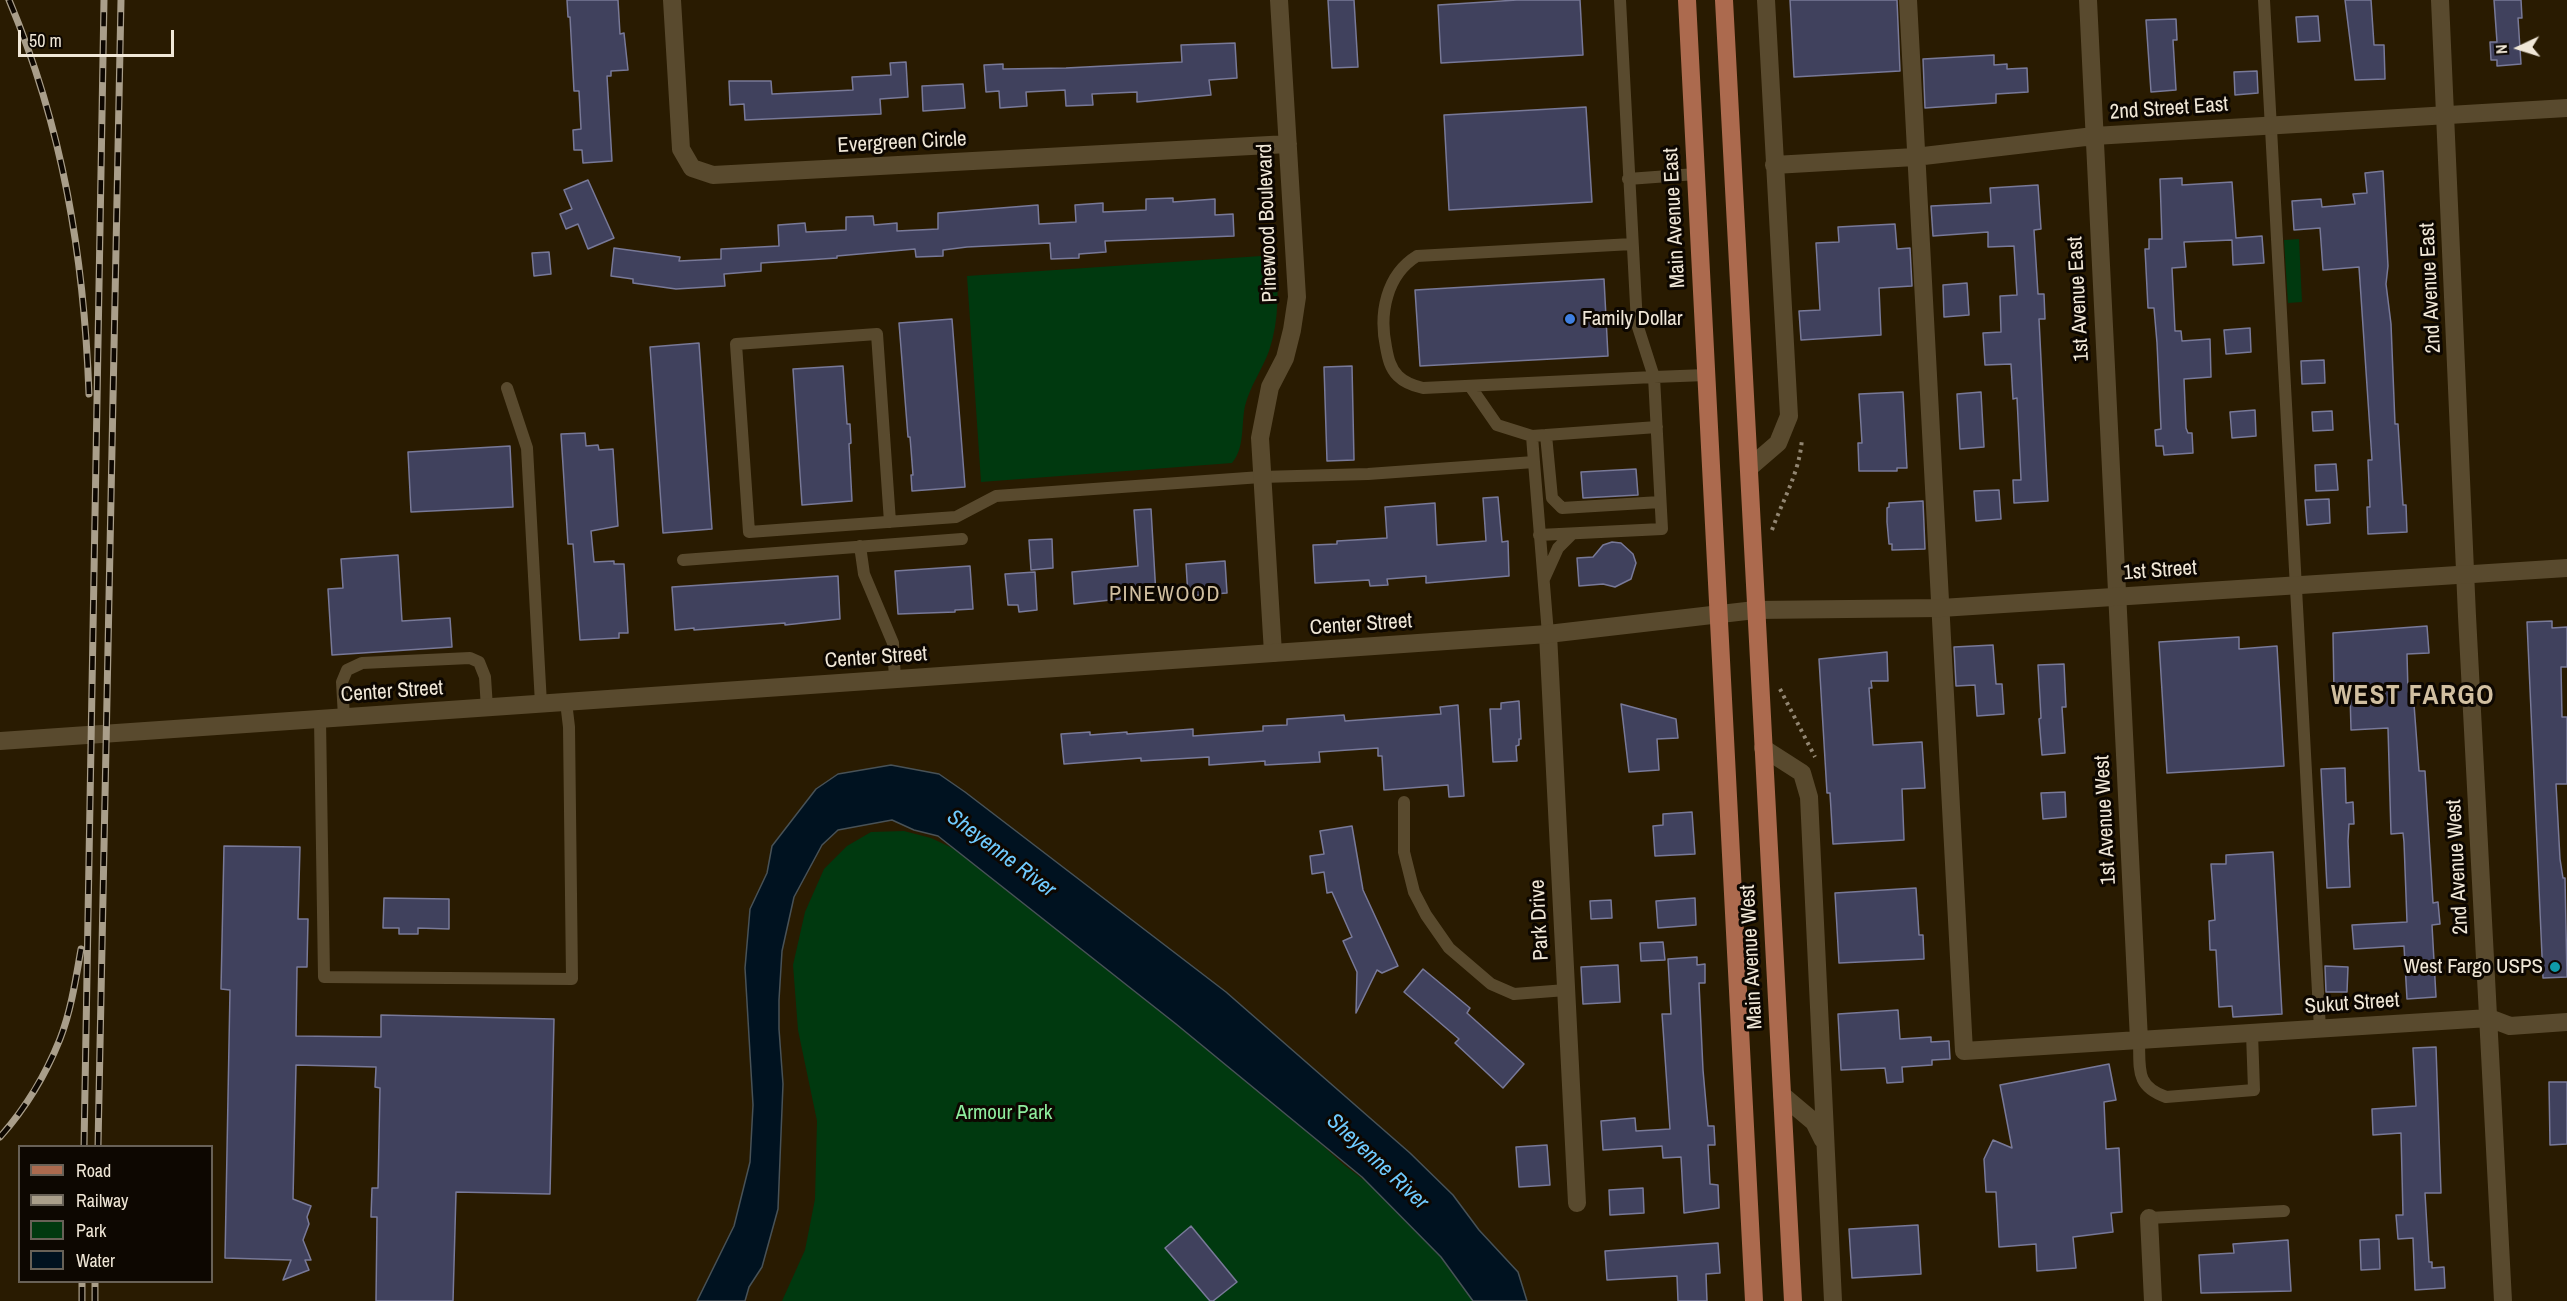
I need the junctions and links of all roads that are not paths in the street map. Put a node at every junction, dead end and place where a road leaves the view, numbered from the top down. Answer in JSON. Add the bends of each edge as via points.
{"nodes":[{"id":1,"x":672,"y":0,"type":"edge"},
{"id":2,"x":1279,"y":0,"type":"edge"},
{"id":3,"x":1620,"y":0,"type":"edge"},
{"id":4,"x":1687,"y":0,"type":"edge"},
{"id":5,"x":1724,"y":0,"type":"edge"},
{"id":6,"x":1766,"y":0,"type":"edge"},
{"id":7,"x":1908,"y":0,"type":"edge"},
{"id":8,"x":2088,"y":0,"type":"edge"},
{"id":9,"x":2264,"y":0,"type":"edge"},
{"id":10,"x":2440,"y":0,"type":"edge"},
{"id":11,"x":2567,"y":108,"type":"edge"},
{"id":12,"x":2446,"y":114,"type":"junction"},
{"id":13,"x":2270,"y":125,"type":"junction"},
{"id":14,"x":2094,"y":136,"type":"junction"},
{"id":15,"x":1288,"y":144,"type":"junction"},
{"id":16,"x":1915,"y":157,"type":"junction"},
{"id":17,"x":1774,"y":165,"type":"junction"},
{"id":18,"x":1696,"y":174,"type":"junction"},
{"id":19,"x":1628,"y":179,"type":"junction"},
{"id":20,"x":1632,"y":244,"type":"junction"},
{"id":21,"x":1706,"y":375,"type":"junction"},
{"id":22,"x":1654,"y":377,"type":"junction"},
{"id":23,"x":1470,"y":386,"type":"junction"},
{"id":24,"x":507,"y":388,"type":"dead end"},
{"id":25,"x":1657,"y":427,"type":"junction"},
{"id":26,"x":1546,"y":435,"type":"junction"},
{"id":27,"x":1532,"y":436,"type":"junction"},
{"id":28,"x":1533,"y":462,"type":"junction"},
{"id":29,"x":1749,"y":468,"type":"junction"},
{"id":30,"x":1261,"y":477,"type":"junction"},
{"id":31,"x":1660,"y":502,"type":"junction"},
{"id":32,"x":890,"y":522,"type":"junction"},
{"id":33,"x":1646,"y":530,"type":"junction"},
{"id":34,"x":1574,"y":533,"type":"junction"},
{"id":35,"x":1539,"y":535,"type":"junction"},
{"id":36,"x":962,"y":539,"type":"dead end"},
{"id":37,"x":860,"y":546,"type":"junction"},
{"id":38,"x":683,"y":560,"type":"dead end"},
{"id":39,"x":2567,"y":568,"type":"edge"},
{"id":40,"x":2466,"y":574,"type":"junction"},
{"id":41,"x":1544,"y":580,"type":"junction"},
{"id":42,"x":2296,"y":585,"type":"junction"},
{"id":43,"x":2117,"y":597,"type":"junction"},
{"id":44,"x":1941,"y":608,"type":"junction"},
{"id":45,"x":1755,"y":610,"type":"junction"},
{"id":46,"x":1719,"y":613,"type":"junction"},
{"id":47,"x":1548,"y":634,"type":"junction"},
{"id":48,"x":1273,"y":653,"type":"junction"},
{"id":49,"x":895,"y":679,"type":"junction"},
{"id":50,"x":566,"y":702,"type":"junction"},
{"id":51,"x":541,"y":704,"type":"junction"},
{"id":52,"x":487,"y":708,"type":"junction"},
{"id":53,"x":344,"y":717,"type":"junction"},
{"id":54,"x":320,"y":719,"type":"junction"},
{"id":55,"x":0,"y":741,"type":"edge"},
{"id":56,"x":1763,"y":748,"type":"junction"},
{"id":57,"x":1404,"y":802,"type":"dead end"},
{"id":58,"x":1566,"y":990,"type":"junction"},
{"id":59,"x":2488,"y":1018,"type":"junction"},
{"id":60,"x":2567,"y":1022,"type":"edge"},
{"id":61,"x":2320,"y":1029,"type":"junction"},
{"id":62,"x":2252,"y":1033,"type":"junction"},
{"id":63,"x":2139,"y":1040,"type":"junction"},
{"id":64,"x":1782,"y":1095,"type":"junction"},
{"id":65,"x":1826,"y":1145,"type":"junction"},
{"id":66,"x":1577,"y":1203,"type":"dead end"},
{"id":67,"x":2284,"y":1211,"type":"dead end"},
{"id":68,"x":2149,"y":1218,"type":"joint"},
{"id":69,"x":1754,"y":1301,"type":"edge"},
{"id":70,"x":1793,"y":1301,"type":"edge"},
{"id":71,"x":1833,"y":1301,"type":"edge"},
{"id":72,"x":2153,"y":1301,"type":"edge"},
{"id":73,"x":2503,"y":1301,"type":"edge"}],
"edges":[{"from":1,"to":15,"type":"street","name":"Evergreen Circle","via":[[681,149],[692,168],[713,176]]},
{"from":2,"to":15,"type":"street","name":"Pinewood Boulevard"},
{"from":3,"to":19,"type":"lane"},
{"from":4,"to":18,"type":"main road","name":"Main Avenue East"},
{"from":5,"to":29,"type":"main road"},
{"from":6,"to":17,"type":"street"},
{"from":7,"to":16,"type":"street"},
{"from":8,"to":14,"type":"street","name":"1st Avenue East"},
{"from":9,"to":13,"type":"lane"},
{"from":10,"to":12,"type":"street","name":"2nd Avenue East"},
{"from":11,"to":12,"type":"street","name":"2nd Street East"},
{"from":12,"to":13,"type":"street","name":"2nd Street East"},
{"from":12,"to":40,"type":"street","name":"2nd Avenue East"},
{"from":13,"to":14,"type":"street","name":"2nd Street East"},
{"from":13,"to":42,"type":"lane"},
{"from":14,"to":16,"type":"street","name":"2nd Street East"},
{"from":14,"to":43,"type":"street","name":"1st Avenue East"},
{"from":15,"to":30,"type":"street","name":"Pinewood Boulevard","via":[[1297,297],[1284,358],[1263,411]]},
{"from":16,"to":17,"type":"street","name":"2nd Street East"},
{"from":16,"to":44,"type":"street"},
{"from":17,"to":29,"type":"street","via":[[1790,416],[1778,443]]},
{"from":18,"to":19,"type":"lane"},
{"from":18,"to":21,"type":"main road","name":"Main Avenue East"},
{"from":19,"to":20,"type":"lane"},
{"from":20,"to":22,"type":"lane","via":[[1637,324]]},
{"from":20,"to":23,"type":"lane","via":[[1417,256],[1409,261],[1398,272],[1386,300],[1383,330],[1389,364],[1398,377],[1417,387]]},
{"from":21,"to":22,"type":"lane"},
{"from":21,"to":46,"type":"main road","name":"Main Avenue East"},
{"from":22,"to":23,"type":"lane"},
{"from":22,"to":25,"type":"lane"},
{"from":23,"to":27,"type":"lane","via":[[1497,425]]},
{"from":24,"to":51,"type":"lane","via":[[527,448]]},
{"from":25,"to":26,"type":"lane"},
{"from":25,"to":31,"type":"lane"},
{"from":26,"to":27,"type":"lane"},
{"from":26,"to":31,"type":"lane","via":[[1552,498],[1562,508]]},
{"from":27,"to":28,"type":"lane"},
{"from":28,"to":30,"type":"lane"},
{"from":28,"to":35,"type":"lane"},
{"from":29,"to":45,"type":"main road"},
{"from":30,"to":32,"type":"lane","via":[[996,496],[956,518]]},
{"from":30,"to":48,"type":"street","name":"Pinewood Boulevard"},
{"from":31,"to":33,"type":"lane","via":[[1662,529]]},
{"from":32,"to":32,"type":"lane","via":[[749,532],[736,344],[877,334]]},
{"from":33,"to":34,"type":"lane"},
{"from":33,"to":34,"type":"lane","via":[[1632,538],[1612,539]]},
{"from":34,"to":35,"type":"lane"},
{"from":34,"to":41,"type":"lane","via":[[1558,548]]},
{"from":35,"to":41,"type":"lane"},
{"from":36,"to":37,"type":"lane"},
{"from":37,"to":38,"type":"lane"},
{"from":37,"to":49,"type":"lane","via":[[864,574],[893,643]]},
{"from":39,"to":40,"type":"street","name":"1st Street"},
{"from":40,"to":42,"type":"street","name":"1st Street"},
{"from":40,"to":59,"type":"street","name":"2nd Avenue West"},
{"from":41,"to":47,"type":"lane"},
{"from":42,"to":43,"type":"street","name":"1st Street"},
{"from":42,"to":61,"type":"lane"},
{"from":43,"to":44,"type":"street","name":"1st Street"},
{"from":43,"to":63,"type":"street","name":"1st Avenue West"},
{"from":44,"to":45,"type":"street","name":"1st Street"},
{"from":44,"to":63,"type":"street","name":"Sukut Street","via":[[1964,1051]]},
{"from":45,"to":46,"type":"street","name":"Center Street"},
{"from":45,"to":56,"type":"main road","name":"Main Avenue West"},
{"from":46,"to":47,"type":"street","name":"Center Street"},
{"from":46,"to":69,"type":"main road","name":"Main Avenue West"},
{"from":47,"to":48,"type":"street","name":"Center Street"},
{"from":47,"to":58,"type":"street","name":"Park Drive"},
{"from":48,"to":49,"type":"street","name":"Center Street"},
{"from":49,"to":50,"type":"street","name":"Center Street"},
{"from":50,"to":51,"type":"street","name":"Center Street"},
{"from":50,"to":54,"type":"lane","via":[[572,979],[324,977]]},
{"from":51,"to":52,"type":"street","name":"Center Street"},
{"from":52,"to":53,"type":"street","name":"Center Street"},
{"from":52,"to":53,"type":"lane","via":[[485,677],[479,662],[470,658],[362,663],[347,670],[342,682]]},
{"from":53,"to":54,"type":"street","name":"Center Street"},
{"from":54,"to":55,"type":"street","name":"Center Street"},
{"from":56,"to":64,"type":"main road","name":"Main Avenue West"},
{"from":56,"to":65,"type":"street","via":[[1802,773],[1809,797]]},
{"from":57,"to":58,"type":"lane","via":[[1404,852],[1411,882],[1426,915],[1449,948],[1491,984],[1515,994]]},
{"from":58,"to":66,"type":"street","name":"Park Drive"},
{"from":59,"to":60,"type":"street","name":"Sukut Street","via":[[2510,1026]]},
{"from":59,"to":61,"type":"street","name":"Sukut Street"},
{"from":59,"to":73,"type":"street","name":"2nd Avenue West"},
{"from":61,"to":62,"type":"street","name":"Sukut Street"},
{"from":62,"to":63,"type":"street","name":"Sukut Street"},
{"from":62,"to":63,"type":"lane","via":[[2254,1090],[2166,1096],[2145,1086],[2141,1078]]},
{"from":64,"to":65,"type":"street","via":[[1814,1122]]},
{"from":64,"to":70,"type":"main road","name":"Main Avenue West"},
{"from":65,"to":71,"type":"street"},
{"from":67,"to":68,"type":"lane"},
{"from":68,"to":72,"type":"street"}]}
